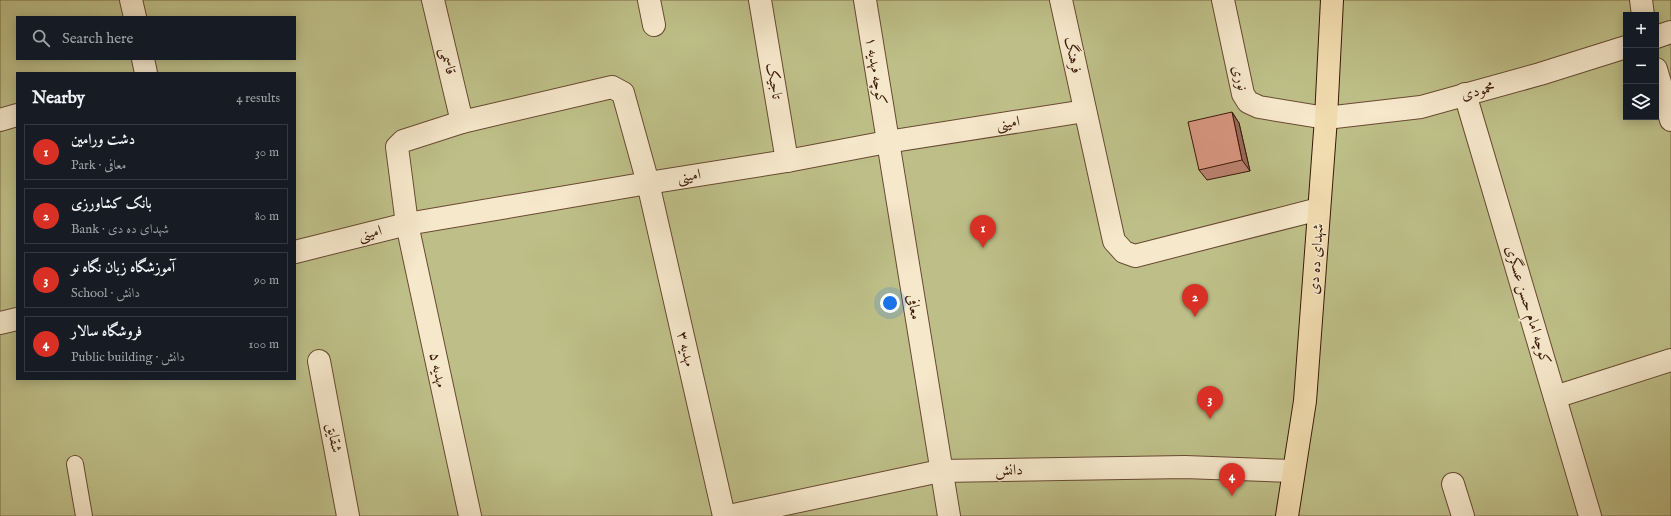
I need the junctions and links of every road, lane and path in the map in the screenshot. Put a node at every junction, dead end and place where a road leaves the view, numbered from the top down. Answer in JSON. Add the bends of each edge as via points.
{"nodes":[{"id":1,"x":131,"y":0,"type":"edge"},
{"id":2,"x":433,"y":0,"type":"edge"},
{"id":3,"x":649,"y":0,"type":"edge"},
{"id":4,"x":760,"y":0,"type":"edge"},
{"id":5,"x":865,"y":0,"type":"edge"},
{"id":6,"x":1061,"y":0,"type":"edge"},
{"id":7,"x":1223,"y":0,"type":"edge"},
{"id":8,"x":1332,"y":0,"type":"edge"},
{"id":9,"x":1641,"y":0,"type":"edge"},
{"id":10,"x":1643,"y":12,"type":"edge"},
{"id":11,"x":135,"y":16,"type":"edge"},
{"id":12,"x":654,"y":25,"type":"dead end"},
{"id":13,"x":1671,"y":32,"type":"edge"},
{"id":14,"x":1659,"y":36,"type":"edge"},
{"id":15,"x":1623,"y":48,"type":"edge"},
{"id":16,"x":143,"y":60,"type":"edge"},
{"id":17,"x":146,"y":72,"type":"edge"},
{"id":18,"x":1659,"y":79,"type":"edge"},
{"id":19,"x":1465,"y":94,"type":"junction"},
{"id":20,"x":1085,"y":111,"type":"junction"},
{"id":21,"x":16,"y":115,"type":"edge"},
{"id":22,"x":1326,"y":118,"type":"junction"},
{"id":23,"x":0,"y":120,"type":"edge"},
{"id":24,"x":1671,"y":120,"type":"edge"},
{"id":25,"x":462,"y":122,"type":"junction"},
{"id":26,"x":887,"y":142,"type":"junction"},
{"id":27,"x":787,"y":161,"type":"junction"},
{"id":28,"x":648,"y":183,"type":"junction"},
{"id":29,"x":1319,"y":209,"type":"junction"},
{"id":30,"x":407,"y":224,"type":"junction"},
{"id":31,"x":296,"y":252,"type":"edge"},
{"id":32,"x":16,"y":319,"type":"edge"},
{"id":33,"x":0,"y":323,"type":"edge"},
{"id":34,"x":319,"y":361,"type":"dead end"},
{"id":35,"x":1671,"y":361,"type":"edge"},
{"id":36,"x":1555,"y":397,"type":"junction"},
{"id":37,"x":75,"y":464,"type":"dead end"},
{"id":38,"x":940,"y":471,"type":"junction"},
{"id":39,"x":1293,"y":471,"type":"junction"},
{"id":40,"x":1453,"y":484,"type":"dead end"},
{"id":41,"x":84,"y":516,"type":"edge"},
{"id":42,"x":348,"y":516,"type":"edge"},
{"id":43,"x":470,"y":516,"type":"edge"},
{"id":44,"x":724,"y":516,"type":"edge"},
{"id":45,"x":729,"y":516,"type":"edge"},
{"id":46,"x":949,"y":516,"type":"edge"},
{"id":47,"x":1287,"y":516,"type":"edge"},
{"id":48,"x":1463,"y":516,"type":"edge"},
{"id":49,"x":1590,"y":516,"type":"edge"}],
"edges":[{"from":1,"to":11,"type":"street"},
{"from":2,"to":25,"type":"street","name":"قاسمی"},
{"from":3,"to":12,"type":"street"},
{"from":4,"to":27,"type":"street","name":"تاجیک"},
{"from":5,"to":26,"type":"street","name":"کوچه مهدیه ۱"},
{"from":6,"to":20,"type":"street","name":"فرهنگ"},
{"from":7,"to":22,"type":"street","name":"نوری","via":[[1243,94],[1248,102],[1259,107]]},
{"from":8,"to":22,"type":"main road","name":"شهدای ده دی"},
{"from":9,"to":10,"type":"street"},
{"from":13,"to":14,"type":"street"},
{"from":15,"to":19,"type":"street","name":"محمودی"},
{"from":16,"to":17,"type":"street"},
{"from":18,"to":24,"type":"street"},
{"from":19,"to":22,"type":"street","name":"محمودی","via":[[1422,107]]},
{"from":19,"to":36,"type":"street","name":"کوچه امام حسن عسگری"},
{"from":20,"to":26,"type":"street","name":"امینی"},
{"from":20,"to":29,"type":"street","name":"فرهنگ","via":[[1114,241],[1124,252],[1135,256]]},
{"from":21,"to":23,"type":"street"},
{"from":22,"to":29,"type":"main road","name":"شهدای ده دی"},
{"from":25,"to":28,"type":"street","name":"مهدیه ۳","via":[[612,87],[623,93]]},
{"from":25,"to":30,"type":"street","name":"مهدیه ۵","via":[[403,142],[397,147]]},
{"from":26,"to":27,"type":"street","name":"امینی"},
{"from":26,"to":38,"type":"street","name":"معافی"},
{"from":27,"to":28,"type":"street","name":"امینی"},
{"from":28,"to":30,"type":"street","name":"امینی"},
{"from":28,"to":44,"type":"street","name":"مهدیه ۳"},
{"from":29,"to":39,"type":"main road","name":"شهدای ده دی","via":[[1305,401]]},
{"from":30,"to":31,"type":"street","name":"امینی"},
{"from":30,"to":43,"type":"street","name":"مهدیه ۵"},
{"from":32,"to":33,"type":"street"},
{"from":34,"to":42,"type":"street","name":"شقایق"},
{"from":35,"to":36,"type":"street"},
{"from":36,"to":49,"type":"street","name":"کوچه امام حسن عسگری"},
{"from":37,"to":41,"type":"lane"},
{"from":38,"to":39,"type":"street","name":"دانش","via":[[1185,466]]},
{"from":38,"to":45,"type":"street","name":"دانش"},
{"from":38,"to":46,"type":"street","name":"معافی"},
{"from":39,"to":47,"type":"main road","name":"شهدای ده دی"},
{"from":40,"to":48,"type":"street"}]}
